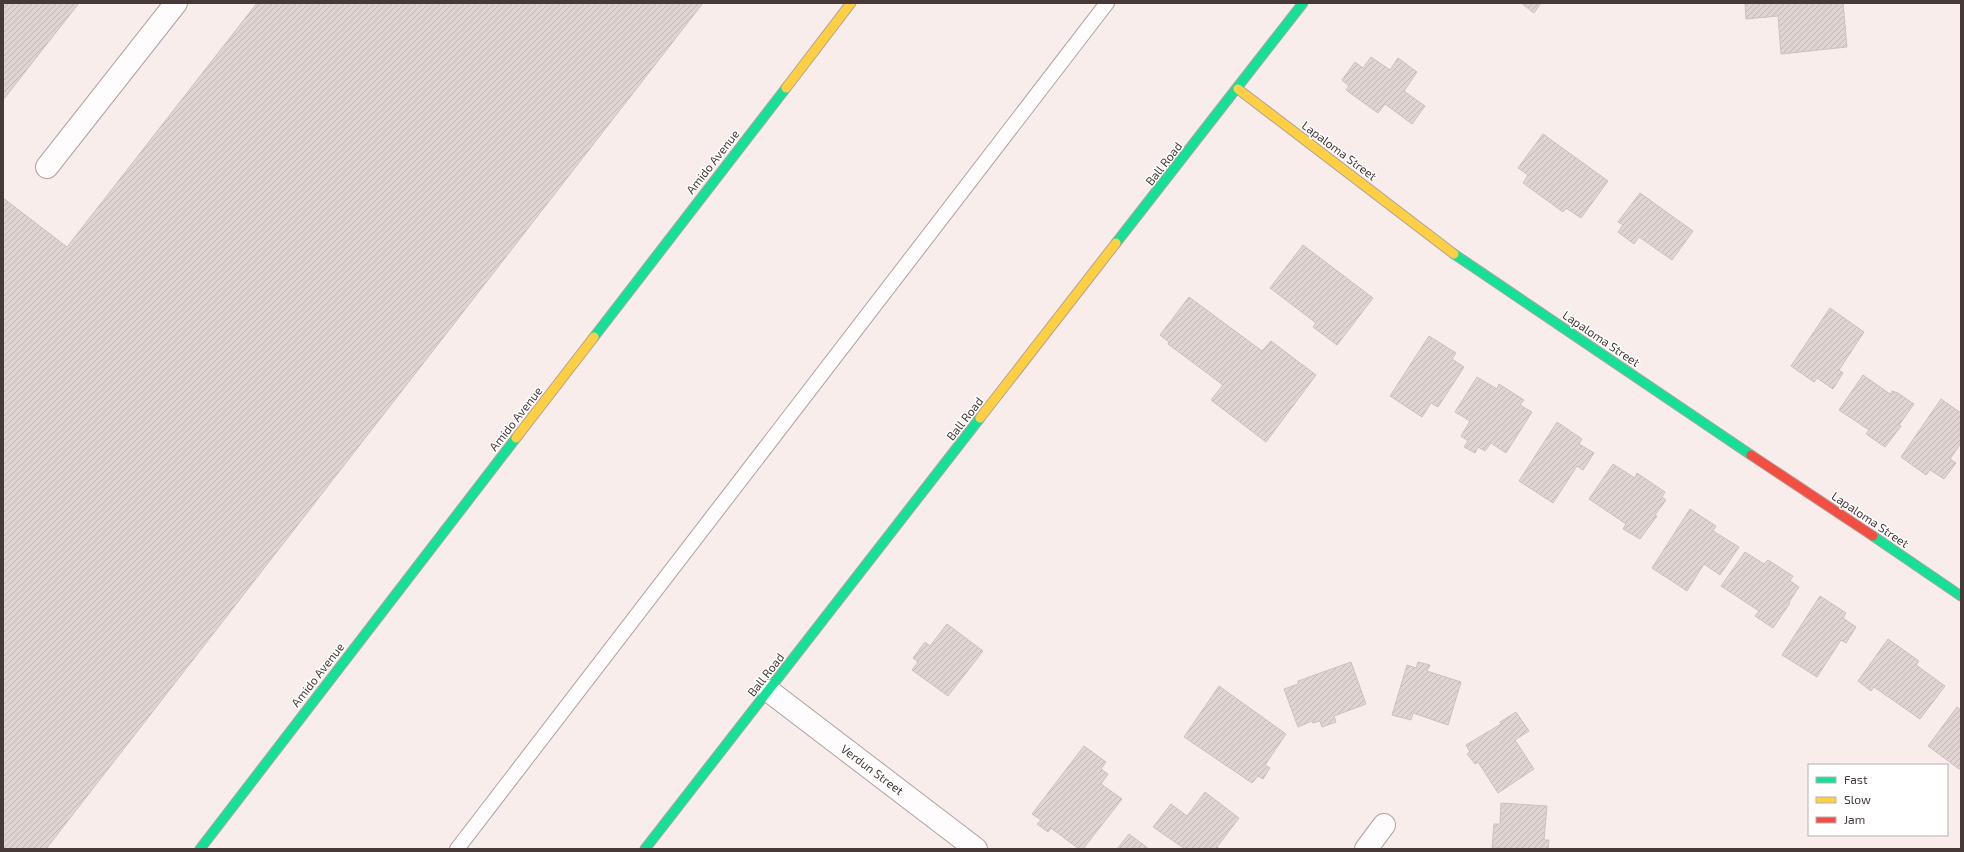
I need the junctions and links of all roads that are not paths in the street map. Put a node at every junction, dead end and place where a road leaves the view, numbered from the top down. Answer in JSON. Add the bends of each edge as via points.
{"nodes":[{"id":1,"x":176,"y":3,"type":"edge"},
{"id":2,"x":851,"y":3,"type":"edge"},
{"id":3,"x":1106,"y":3,"type":"edge"},
{"id":4,"x":1303,"y":3,"type":"edge"},
{"id":5,"x":1238,"y":89,"type":"junction"},
{"id":6,"x":47,"y":167,"type":"dead end"},
{"id":7,"x":1961,"y":596,"type":"edge"},
{"id":8,"x":769,"y":691,"type":"junction"},
{"id":9,"x":1384,"y":824,"type":"dead end"},
{"id":10,"x":200,"y":849,"type":"edge"},
{"id":11,"x":457,"y":849,"type":"edge"},
{"id":12,"x":645,"y":849,"type":"edge"},
{"id":13,"x":976,"y":849,"type":"edge"},
{"id":14,"x":1366,"y":849,"type":"edge"}],
"edges":[{"from":1,"to":6,"type":"street"},
{"from":2,"to":10,"type":"street","name":"Amido Avenue"},
{"from":3,"to":11,"type":"lane"},
{"from":4,"to":5,"type":"street","name":"Ball Road"},
{"from":5,"to":7,"type":"street","name":"Lapaloma Street","via":[[1459,258]]},
{"from":5,"to":8,"type":"street","name":"Ball Road"},
{"from":8,"to":12,"type":"street","name":"Ball Road"},
{"from":8,"to":13,"type":"street","name":"Verdun Street"},
{"from":9,"to":14,"type":"street"}]}
